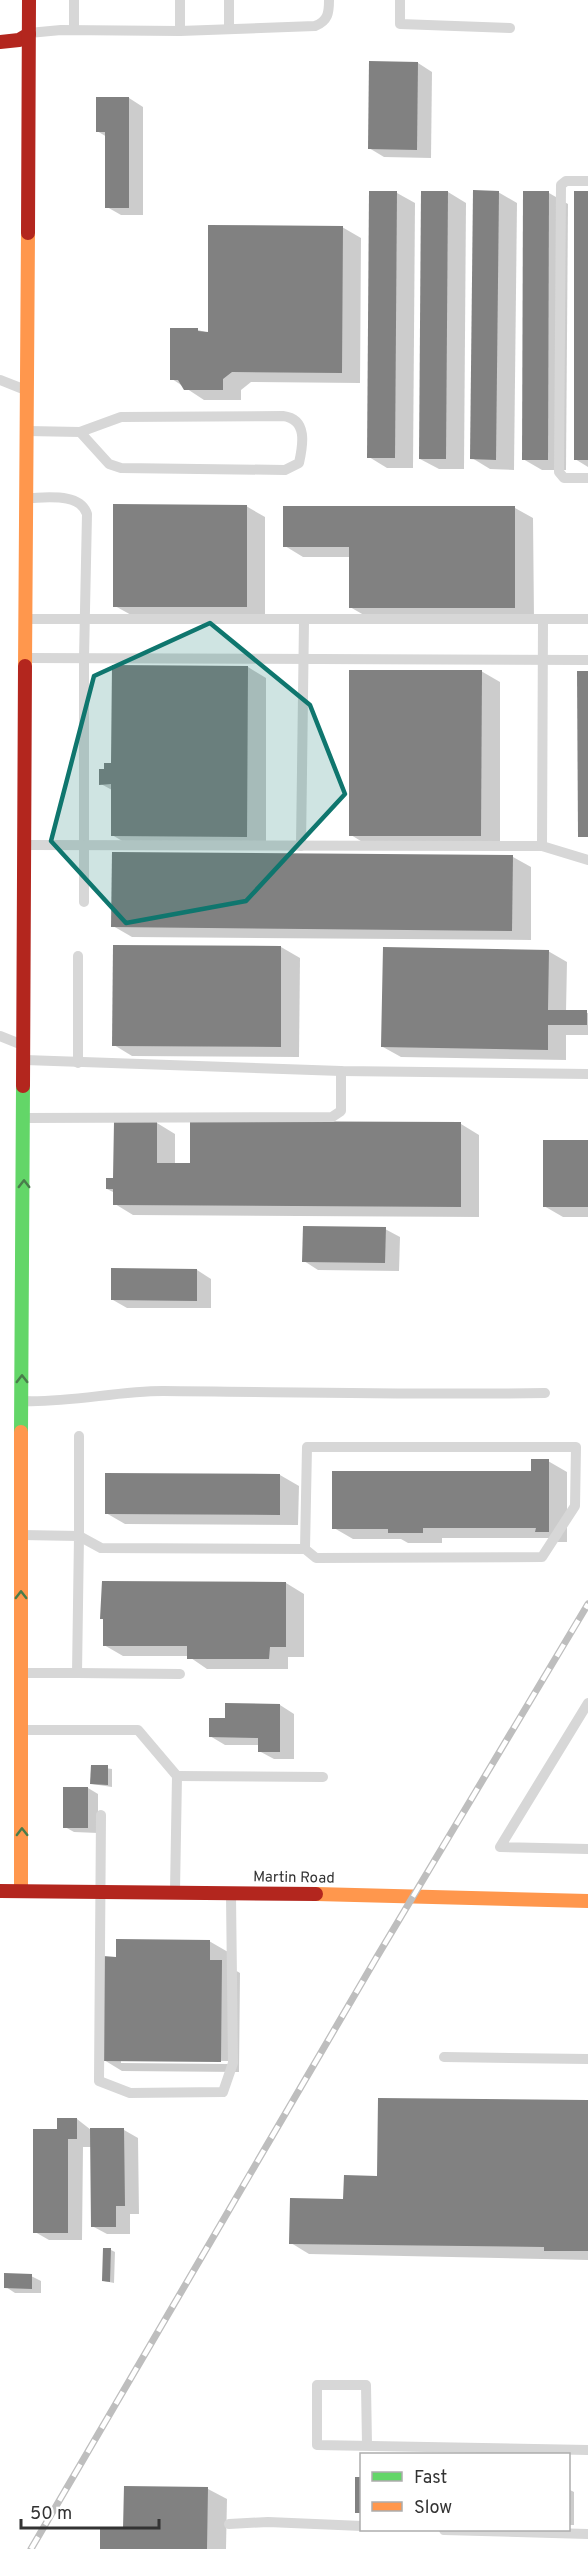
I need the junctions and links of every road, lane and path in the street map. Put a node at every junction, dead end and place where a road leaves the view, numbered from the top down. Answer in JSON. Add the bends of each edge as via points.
{"nodes":[{"id":1,"x":29,"y":0,"type":"edge"},
{"id":2,"x":74,"y":0,"type":"edge"},
{"id":3,"x":180,"y":0,"type":"edge"},
{"id":4,"x":229,"y":0,"type":"edge"},
{"id":5,"x":329,"y":0,"type":"edge"},
{"id":6,"x":400,"y":0,"type":"edge"},
{"id":7,"x":229,"y":28,"type":"junction"},
{"id":8,"x":510,"y":28,"type":"dead end"},
{"id":9,"x":74,"y":30,"type":"junction"},
{"id":10,"x":180,"y":31,"type":"junction"},
{"id":11,"x":29,"y":34,"type":"junction"},
{"id":12,"x":0,"y":42,"type":"edge"},
{"id":13,"x":588,"y":181,"type":"edge"},
{"id":14,"x":0,"y":380,"type":"edge"},
{"id":15,"x":27,"y":394,"type":"junction"},
{"id":16,"x":27,"y":431,"type":"junction"},
{"id":17,"x":80,"y":432,"type":"junction"},
{"id":18,"x":588,"y":478,"type":"edge"},
{"id":19,"x":27,"y":498,"type":"junction"},
{"id":20,"x":26,"y":619,"type":"junction"},
{"id":21,"x":84,"y":619,"type":"junction"},
{"id":22,"x":588,"y":619,"type":"edge"},
{"id":23,"x":543,"y":620,"type":"junction"},
{"id":24,"x":304,"y":621,"type":"junction"},
{"id":25,"x":26,"y":658,"type":"junction"},
{"id":26,"x":84,"y":658,"type":"junction"},
{"id":27,"x":304,"y":660,"type":"junction"},
{"id":28,"x":543,"y":660,"type":"junction"},
{"id":29,"x":588,"y":660,"type":"edge"},
{"id":30,"x":26,"y":783,"type":"junction"},
{"id":31,"x":14,"y":791,"type":"dead end"},
{"id":32,"x":25,"y":845,"type":"junction"},
{"id":33,"x":84,"y":845,"type":"junction"},
{"id":34,"x":302,"y":846,"type":"junction"},
{"id":35,"x":542,"y":846,"type":"junction"},
{"id":36,"x":588,"y":860,"type":"edge"},
{"id":37,"x":84,"y":903,"type":"dead end"},
{"id":38,"x":78,"y":956,"type":"dead end"},
{"id":39,"x":0,"y":1036,"type":"edge"},
{"id":40,"x":25,"y":1054,"type":"junction"},
{"id":41,"x":78,"y":1063,"type":"junction"},
{"id":42,"x":341,"y":1071,"type":"junction"},
{"id":43,"x":588,"y":1074,"type":"edge"},
{"id":44,"x":24,"y":1118,"type":"junction"},
{"id":45,"x":545,"y":1393,"type":"dead end"},
{"id":46,"x":22,"y":1401,"type":"junction"},
{"id":47,"x":79,"y":1436,"type":"dead end"},
{"id":48,"x":21,"y":1535,"type":"junction"},
{"id":49,"x":79,"y":1536,"type":"junction"},
{"id":50,"x":305,"y":1549,"type":"junction"},
{"id":51,"x":21,"y":1554,"type":"junction"},
{"id":52,"x":8,"y":1565,"type":"dead end"},
{"id":53,"x":3,"y":1620,"type":"dead end"},
{"id":54,"x":21,"y":1635,"type":"junction"},
{"id":55,"x":20,"y":1673,"type":"junction"},
{"id":56,"x":77,"y":1673,"type":"junction"},
{"id":57,"x":180,"y":1674,"type":"dead end"},
{"id":58,"x":588,"y":1703,"type":"edge"},
{"id":59,"x":20,"y":1730,"type":"junction"},
{"id":60,"x":177,"y":1776,"type":"junction"},
{"id":61,"x":322,"y":1777,"type":"dead end"},
{"id":62,"x":101,"y":1815,"type":"dead end"},
{"id":63,"x":588,"y":1849,"type":"edge"},
{"id":64,"x":21,"y":1890,"type":"junction"},
{"id":65,"x":100,"y":1890,"type":"junction"},
{"id":66,"x":0,"y":1891,"type":"edge"},
{"id":67,"x":175,"y":1891,"type":"junction"},
{"id":68,"x":231,"y":1892,"type":"junction"},
{"id":69,"x":588,"y":1901,"type":"edge"},
{"id":70,"x":444,"y":2057,"type":"dead end"},
{"id":71,"x":588,"y":2059,"type":"edge"},
{"id":72,"x":367,"y":2445,"type":"junction"},
{"id":73,"x":588,"y":2450,"type":"edge"},
{"id":74,"x":229,"y":2523,"type":"dead end"},
{"id":75,"x":360,"y":2526,"type":"edge"},
{"id":76,"x":502,"y":2531,"type":"edge"},
{"id":77,"x":588,"y":2534,"type":"edge"}],
"edges":[{"from":1,"to":11,"type":"street"},
{"from":2,"to":9,"type":"lane"},
{"from":3,"to":10,"type":"lane"},
{"from":4,"to":7,"type":"lane"},
{"from":5,"to":7,"type":"lane","via":[[328,15],[315,26]]},
{"from":6,"to":8,"type":"lane","via":[[400,24]]},
{"from":7,"to":10,"type":"lane"},
{"from":9,"to":10,"type":"lane"},
{"from":9,"to":11,"type":"lane"},
{"from":11,"to":12,"type":"street","via":[[19,40]]},
{"from":11,"to":15,"type":"street"},
{"from":13,"to":18,"type":"lane","via":[[566,181],[561,185],[559,472],[564,478]]},
{"from":14,"to":15,"type":"lane","via":[[17,384]]},
{"from":15,"to":16,"type":"street"},
{"from":16,"to":17,"type":"lane"},
{"from":16,"to":19,"type":"street"},
{"from":17,"to":17,"type":"lane","via":[[121,417],[283,416],[299,423],[303,438],[299,463],[285,470],[121,468],[109,464]]},
{"from":19,"to":20,"type":"street"},
{"from":19,"to":21,"type":"lane","via":[[64,498],[85,508]]},
{"from":20,"to":21,"type":"lane"},
{"from":20,"to":25,"type":"street"},
{"from":21,"to":24,"type":"lane"},
{"from":21,"to":26,"type":"lane"},
{"from":22,"to":23,"type":"lane"},
{"from":23,"to":24,"type":"lane"},
{"from":23,"to":28,"type":"lane"},
{"from":24,"to":27,"type":"lane"},
{"from":25,"to":26,"type":"lane"},
{"from":25,"to":30,"type":"street"},
{"from":26,"to":27,"type":"lane"},
{"from":26,"to":33,"type":"lane"},
{"from":27,"to":28,"type":"lane"},
{"from":27,"to":34,"type":"lane"},
{"from":28,"to":29,"type":"lane"},
{"from":28,"to":35,"type":"lane"},
{"from":30,"to":31,"type":"street"},
{"from":30,"to":32,"type":"street"},
{"from":32,"to":33,"type":"lane"},
{"from":32,"to":40,"type":"street"},
{"from":33,"to":34,"type":"lane"},
{"from":33,"to":37,"type":"lane"},
{"from":34,"to":35,"type":"lane"},
{"from":35,"to":36,"type":"lane"},
{"from":38,"to":41,"type":"lane"},
{"from":39,"to":40,"type":"lane"},
{"from":40,"to":41,"type":"lane"},
{"from":40,"to":44,"type":"street"},
{"from":41,"to":42,"type":"lane"},
{"from":42,"to":43,"type":"lane"},
{"from":42,"to":44,"type":"lane","via":[[341,1112],[332,1117]]},
{"from":46,"to":44,"type":"street","one_way":true},
{"from":45,"to":46,"type":"lane","via":[[401,1396],[160,1391],[68,1401]]},
{"from":46,"to":48,"type":"street"},
{"from":47,"to":49,"type":"lane"},
{"from":48,"to":49,"type":"lane"},
{"from":48,"to":51,"type":"street"},
{"from":49,"to":50,"type":"lane","via":[[101,1548]]},
{"from":49,"to":56,"type":"lane"},
{"from":50,"to":50,"type":"lane","via":[[316,1558],[542,1557],[575,1506],[576,1447],[307,1447]]},
{"from":51,"to":52,"type":"street"},
{"from":54,"to":51,"type":"street","one_way":true},
{"from":53,"to":54,"type":"street"},
{"from":54,"to":55,"type":"street"},
{"from":55,"to":56,"type":"lane"},
{"from":55,"to":59,"type":"street"},
{"from":56,"to":57,"type":"lane"},
{"from":58,"to":63,"type":"lane","via":[[500,1847]]},
{"from":59,"to":60,"type":"lane","via":[[138,1730]]},
{"from":64,"to":59,"type":"street","one_way":true},
{"from":60,"to":61,"type":"lane"},
{"from":60,"to":67,"type":"lane"},
{"from":62,"to":65,"type":"lane"},
{"from":64,"to":65,"type":"street","name":"Martin Road"},
{"from":64,"to":66,"type":"street","name":"Martin Road"},
{"from":65,"to":67,"type":"street","name":"Martin Road"},
{"from":65,"to":68,"type":"lane","via":[[99,2081],[130,2093],[223,2092],[233,2063]]},
{"from":67,"to":68,"type":"street","name":"Martin Road"},
{"from":68,"to":69,"type":"street","name":"Martin Road"},
{"from":70,"to":71,"type":"lane"},
{"from":72,"to":72,"type":"lane","via":[[317,2445],[317,2385],[366,2385]]},
{"from":72,"to":73,"type":"lane"},
{"from":74,"to":75,"type":"lane"},
{"from":76,"to":77,"type":"lane"}]}
